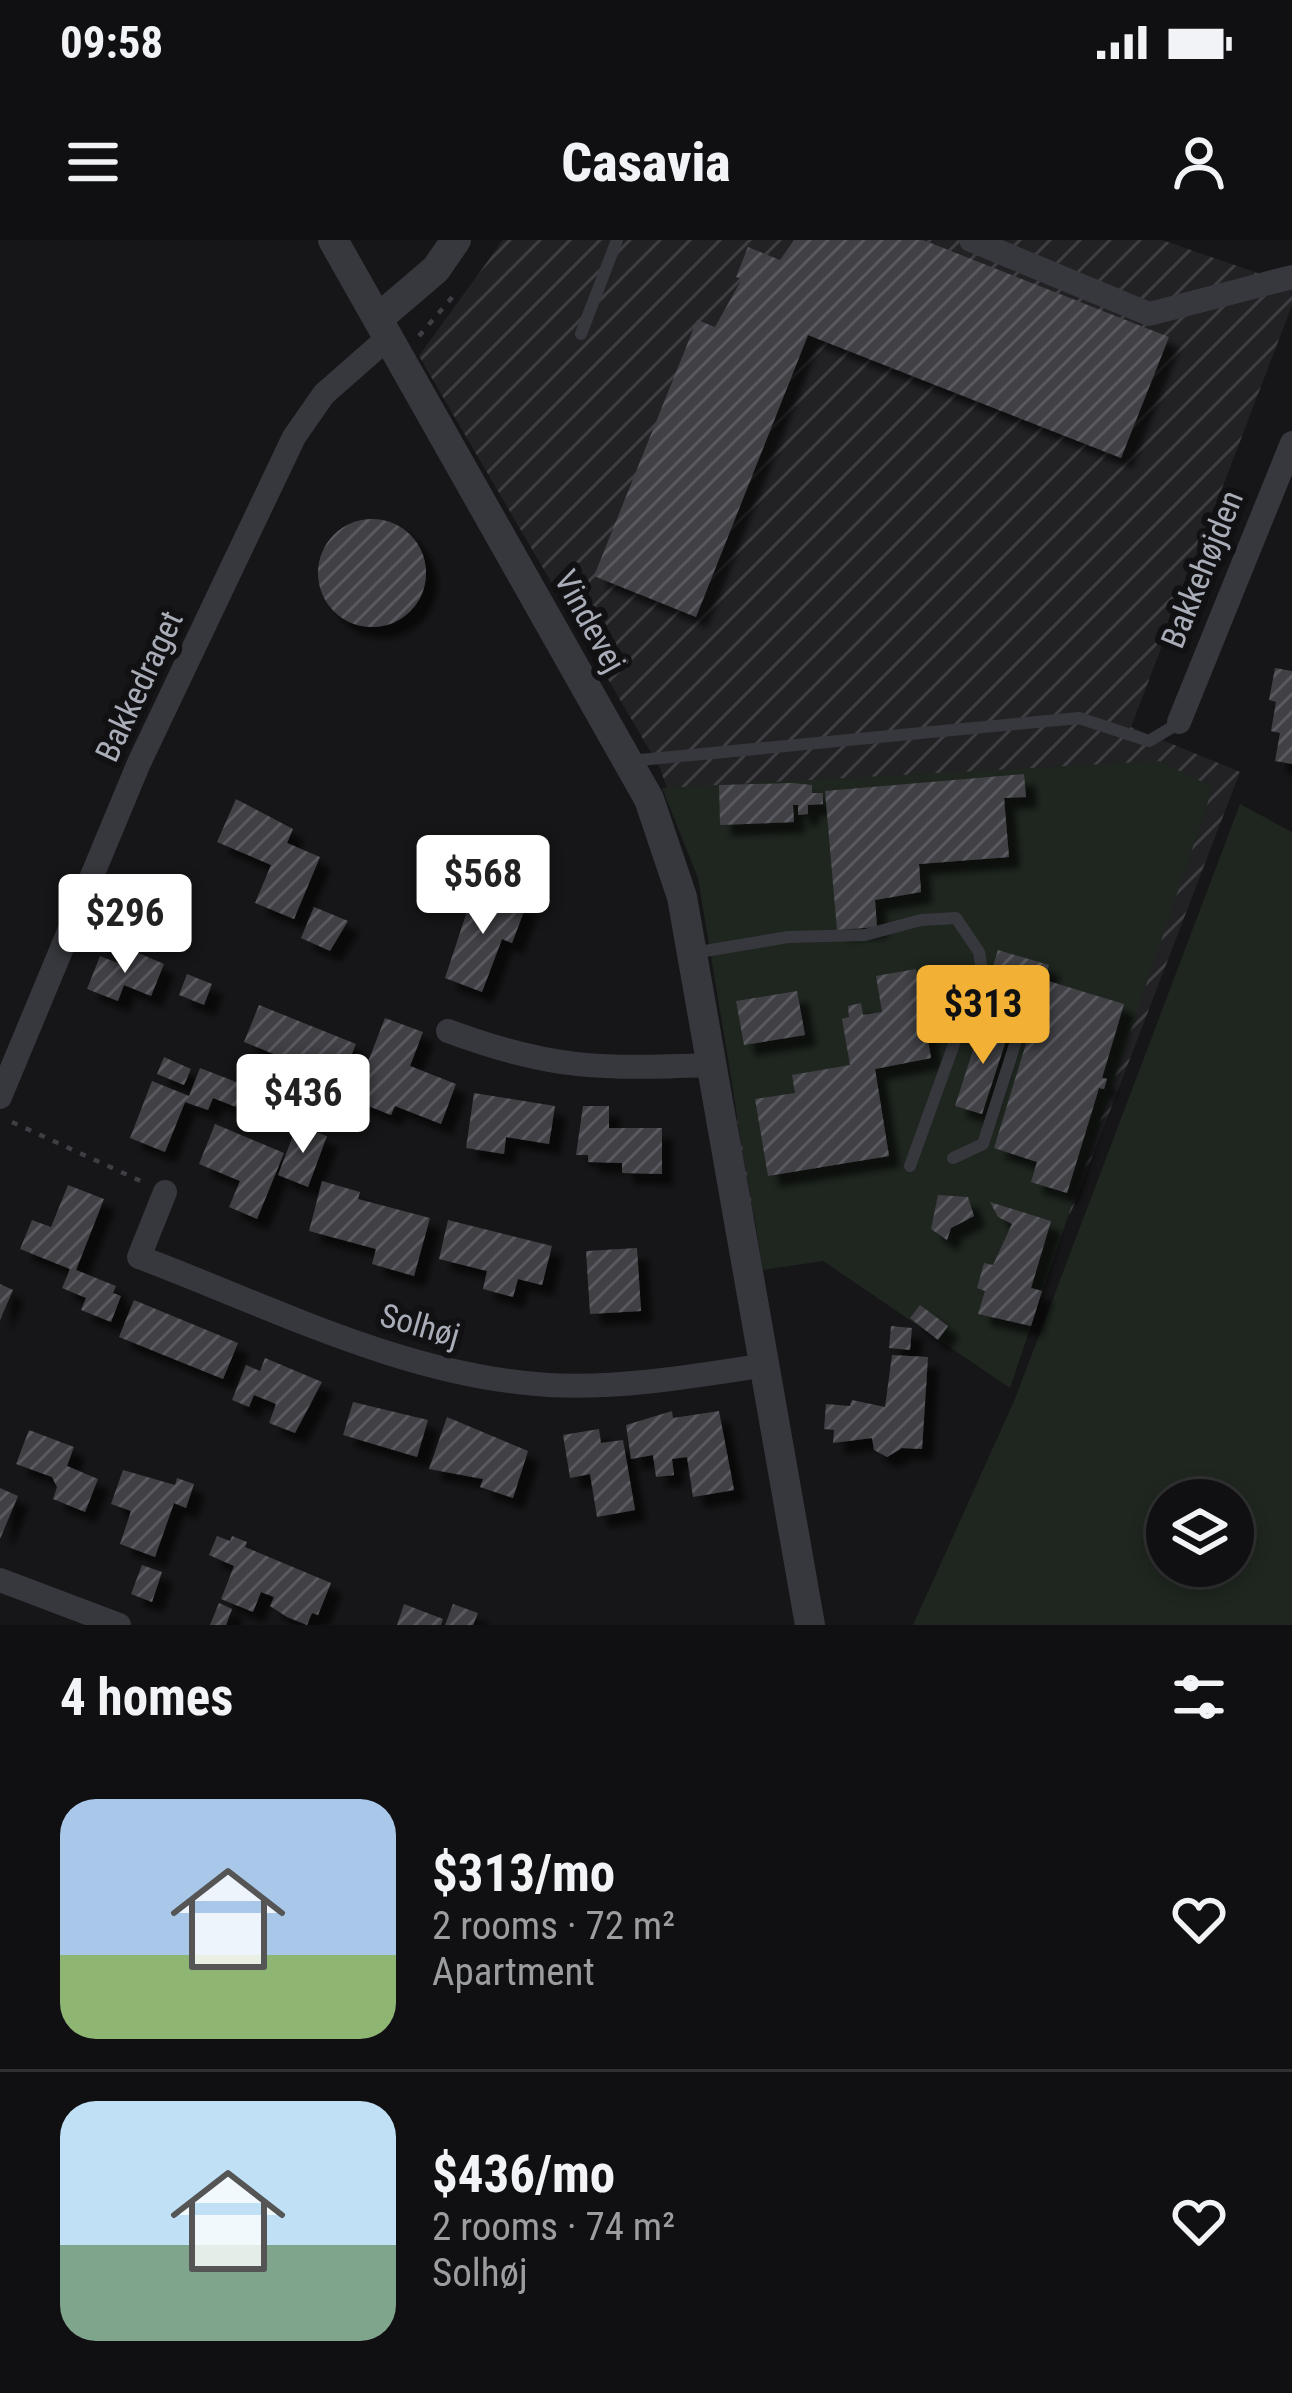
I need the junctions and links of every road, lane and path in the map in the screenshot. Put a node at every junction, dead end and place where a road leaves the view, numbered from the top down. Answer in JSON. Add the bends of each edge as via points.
{"nodes":[{"id":1,"x":333,"y":240,"type":"edge"},
{"id":2,"x":456,"y":240,"type":"edge"},
{"id":3,"x":617,"y":240,"type":"edge"},
{"id":4,"x":971,"y":240,"type":"edge"},
{"id":5,"x":1292,"y":277,"type":"edge"},
{"id":6,"x":385,"y":327,"type":"junction"},
{"id":7,"x":581,"y":334,"type":"dead end"},
{"id":8,"x":1292,"y":443,"type":"edge"},
{"id":9,"x":1179,"y":722,"type":"joint"},
{"id":10,"x":628,"y":761,"type":"junction"},
{"id":11,"x":692,"y":953,"type":"junction"},
{"id":12,"x":986,"y":995,"type":"junction"},
{"id":13,"x":448,"y":1031,"type":"dead end"},
{"id":14,"x":712,"y":1065,"type":"junction"},
{"id":15,"x":0,"y":1097,"type":"edge"},
{"id":16,"x":0,"y":1117,"type":"edge"},
{"id":17,"x":953,"y":1158,"type":"dead end"},
{"id":18,"x":910,"y":1166,"type":"dead end"},
{"id":19,"x":165,"y":1192,"type":"joint"},
{"id":20,"x":766,"y":1365,"type":"junction"},
{"id":21,"x":0,"y":1580,"type":"edge"},
{"id":22,"x":118,"y":1625,"type":"edge"},
{"id":23,"x":810,"y":1625,"type":"edge"}],
"edges":[{"from":1,"to":6,"type":"street","name":"Vindevej"},
{"from":2,"to":6,"type":"street"},
{"from":3,"to":7,"type":"lane"},
{"from":4,"to":5,"type":"street","via":[[1149,314]]},
{"from":6,"to":10,"type":"street","name":"Vindevej"},
{"from":6,"to":15,"type":"street","name":"Bakkedraget","via":[[294,437],[139,763]]},
{"from":8,"to":9,"type":"street","name":"Bakkehøjden"},
{"from":9,"to":10,"type":"lane","via":[[1149,741],[1078,718]]},
{"from":10,"to":11,"type":"street","name":"Vindevej","via":[[649,799]]},
{"from":11,"to":12,"type":"lane","via":[[956,918],[979,952]]},
{"from":11,"to":14,"type":"street","name":"Vindevej"},
{"from":12,"to":17,"type":"lane","via":[[1028,1007],[983,1144]]},
{"from":12,"to":18,"type":"lane","via":[[963,1019]]},
{"from":13,"to":14,"type":"street","via":[[521,1058],[589,1069]]},
{"from":14,"to":20,"type":"street","name":"Vindevej"},
{"from":16,"to":19,"type":"path"},
{"from":19,"to":20,"type":"street","name":"Solhøj","via":[[139,1257],[401,1359],[549,1385]]},
{"from":20,"to":23,"type":"street","name":"Vindevej"},
{"from":21,"to":22,"type":"street"}]}
